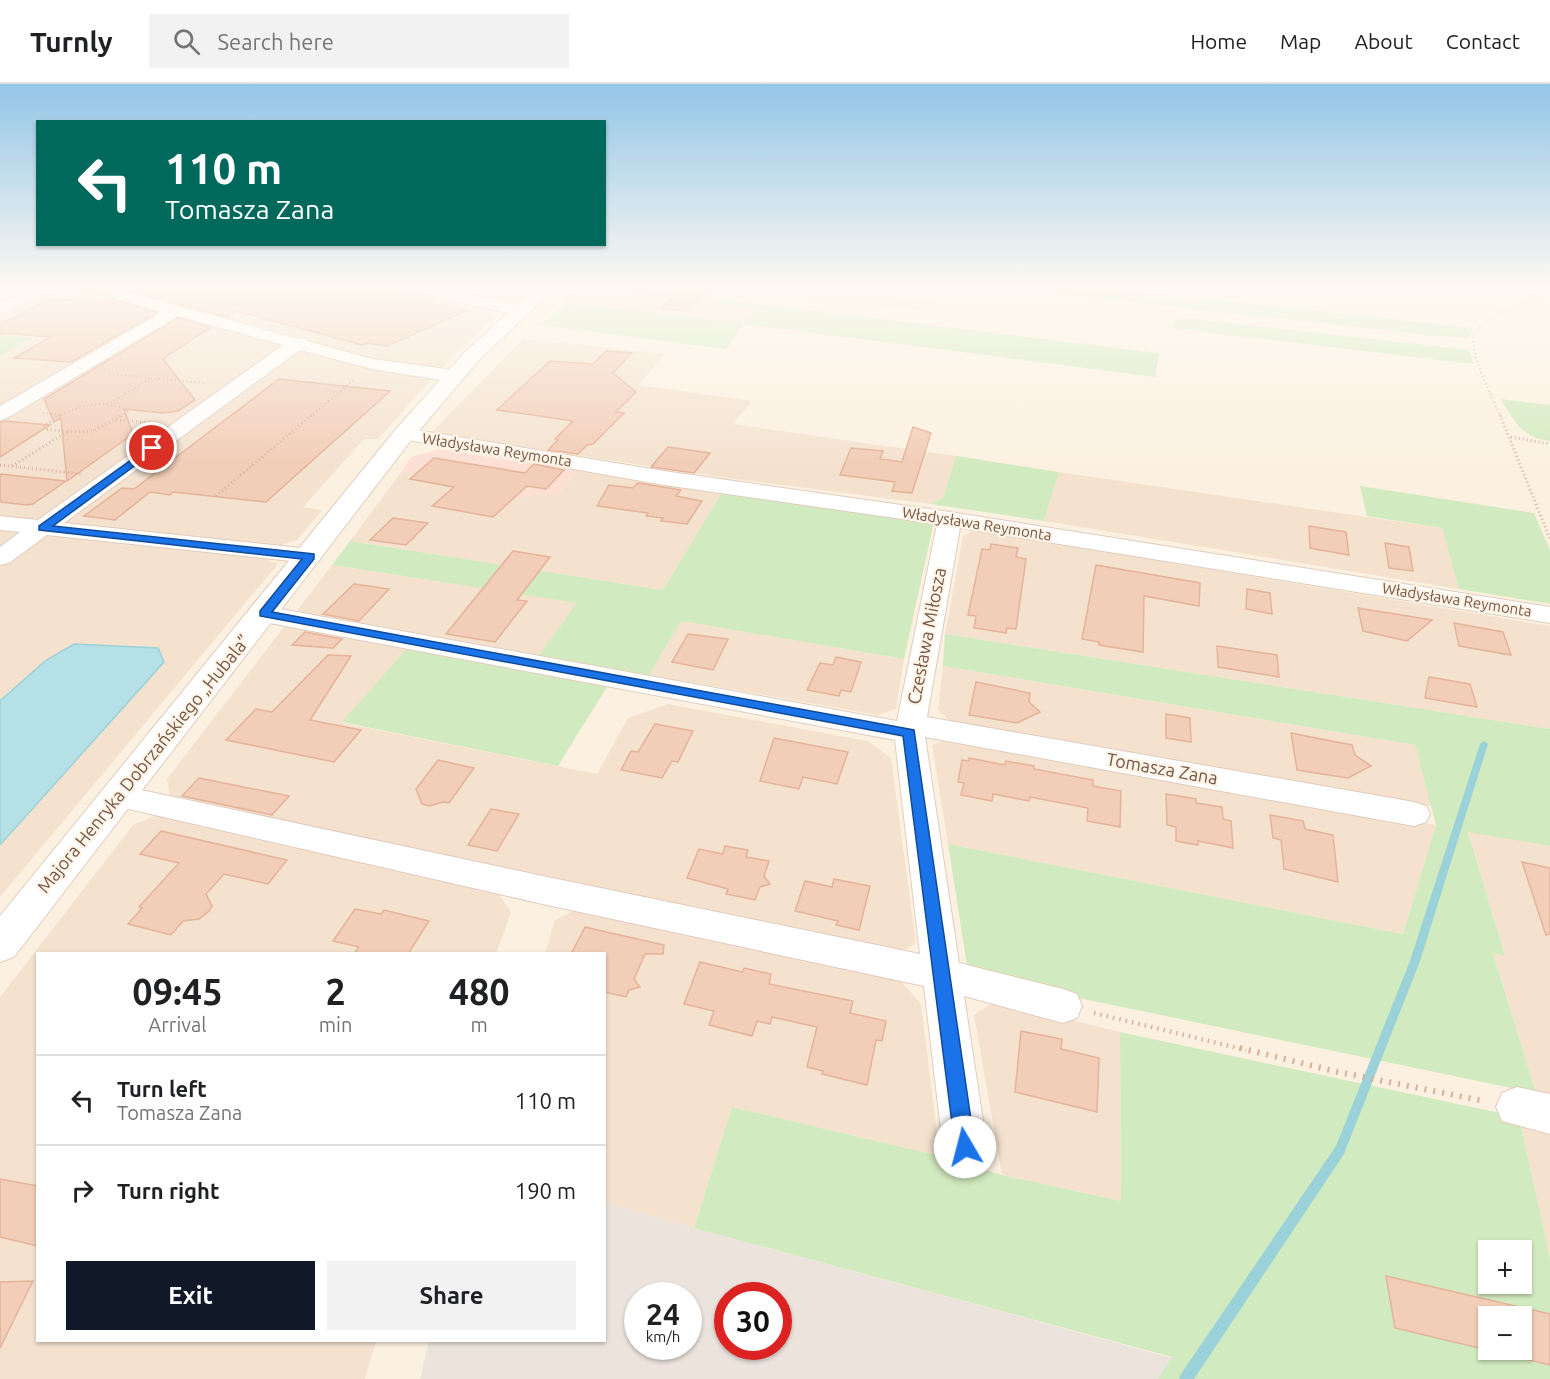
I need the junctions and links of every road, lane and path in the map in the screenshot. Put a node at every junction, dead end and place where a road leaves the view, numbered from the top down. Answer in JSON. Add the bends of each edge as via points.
{"nodes":[{"id":1,"x":114,"y":346,"type":"edge"},
{"id":2,"x":293,"y":346,"type":"edge"},
{"id":3,"x":314,"y":346,"type":"edge"},
{"id":4,"x":483,"y":346,"type":"edge"},
{"id":5,"x":1473,"y":346,"type":"edge"},
{"id":6,"x":372,"y":364,"type":"junction"},
{"id":7,"x":74,"y":370,"type":"junction"},
{"id":8,"x":453,"y":376,"type":"junction"},
{"id":9,"x":151,"y":378,"type":"junction"},
{"id":10,"x":214,"y":383,"type":"dead end"},
{"id":11,"x":108,"y":405,"type":"junction"},
{"id":12,"x":4,"y":412,"type":"edge"},
{"id":13,"x":61,"y":415,"type":"junction"},
{"id":14,"x":116,"y":420,"type":"junction"},
{"id":15,"x":158,"y":423,"type":"dead end"},
{"id":16,"x":67,"y":432,"type":"junction"},
{"id":17,"x":405,"y":435,"type":"junction"},
{"id":18,"x":1510,"y":437,"type":"junction"},
{"id":19,"x":1550,"y":444,"type":"edge"},
{"id":20,"x":0,"y":465,"type":"edge"},
{"id":21,"x":12,"y":466,"type":"junction"},
{"id":22,"x":86,"y":474,"type":"dead end"},
{"id":23,"x":216,"y":496,"type":"dead end"},
{"id":24,"x":950,"y":519,"type":"junction"},
{"id":25,"x":0,"y":523,"type":"edge"},
{"id":26,"x":43,"y":528,"type":"junction"},
{"id":27,"x":1550,"y":539,"type":"edge"},
{"id":28,"x":310,"y":556,"type":"junction"},
{"id":29,"x":0,"y":558,"type":"edge"},
{"id":30,"x":264,"y":614,"type":"junction"},
{"id":31,"x":1550,"y":615,"type":"edge"},
{"id":32,"x":910,"y":728,"type":"junction"},
{"id":33,"x":118,"y":796,"type":"junction"},
{"id":34,"x":1414,"y":814,"type":"dead end"},
{"id":35,"x":0,"y":945,"type":"edge"},
{"id":36,"x":941,"y":974,"type":"junction"},
{"id":37,"x":1063,"y":1006,"type":"joint"},
{"id":38,"x":1534,"y":1110,"type":"edge"},
{"id":39,"x":965,"y":1147,"type":"dead end"}],
"edges":[{"from":1,"to":7,"type":"street"},
{"from":2,"to":26,"type":"street"},
{"from":3,"to":6,"type":"street"},
{"from":4,"to":8,"type":"street","name":"Majora Henryka Dobrzańskiego „Hubala”"},
{"from":5,"to":18,"type":"path"},
{"from":6,"to":8,"type":"street"},
{"from":6,"to":23,"type":"path"},
{"from":7,"to":9,"type":"path"},
{"from":7,"to":12,"type":"street"},
{"from":8,"to":17,"type":"street","name":"Majora Henryka Dobrzańskiego „Hubala”"},
{"from":9,"to":10,"type":"path"},
{"from":9,"to":11,"type":"path"},
{"from":11,"to":13,"type":"path","via":[[86,403]]},
{"from":11,"to":14,"type":"path","via":[[129,411]]},
{"from":12,"to":13,"type":"path"},
{"from":13,"to":16,"type":"path","via":[[44,426]]},
{"from":14,"to":15,"type":"path"},
{"from":14,"to":16,"type":"path","via":[[84,434]]},
{"from":16,"to":21,"type":"path"},
{"from":17,"to":24,"type":"street","name":"Władysława Reymonta","via":[[664,478]]},
{"from":17,"to":28,"type":"street","name":"Majora Henryka Dobrzańskiego „Hubala”"},
{"from":18,"to":19,"type":"path"},
{"from":18,"to":27,"type":"path"},
{"from":20,"to":21,"type":"path"},
{"from":21,"to":22,"type":"path"},
{"from":24,"to":31,"type":"street","name":"Władysława Reymonta"},
{"from":24,"to":32,"type":"street","name":"Czesława Miłosza"},
{"from":25,"to":26,"type":"street"},
{"from":26,"to":28,"type":"street"},
{"from":26,"to":29,"type":"street"},
{"from":28,"to":30,"type":"street","name":"Majora Henryka Dobrzańskiego „Hubala”"},
{"from":30,"to":32,"type":"street","name":"Tomasza Zana"},
{"from":30,"to":33,"type":"street","name":"Majora Henryka Dobrzańskiego „Hubala”"},
{"from":32,"to":34,"type":"street","name":"Tomasza Zana"},
{"from":32,"to":36,"type":"street","name":"Czesława Miłosza"},
{"from":33,"to":35,"type":"street","name":"Majora Henryka Dobrzańskiego „Hubala”"},
{"from":33,"to":36,"type":"street","via":[[537,890]]},
{"from":36,"to":37,"type":"street"},
{"from":36,"to":39,"type":"street","name":"Czesława Miłosza"},
{"from":37,"to":38,"type":"path","via":[[1409,1088]]}]}
